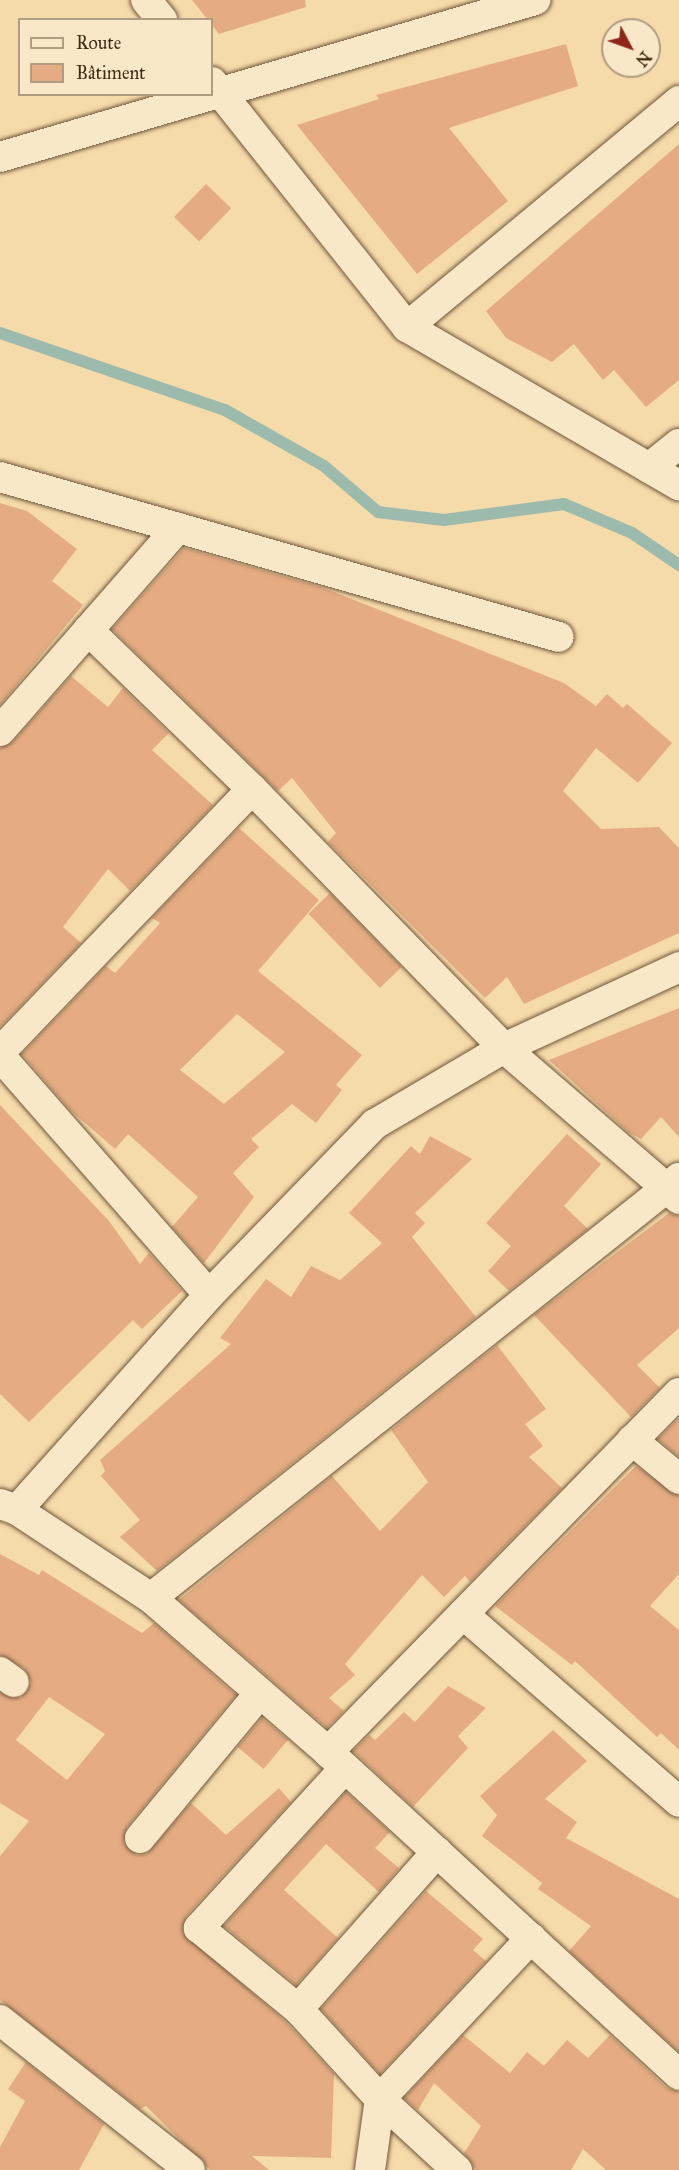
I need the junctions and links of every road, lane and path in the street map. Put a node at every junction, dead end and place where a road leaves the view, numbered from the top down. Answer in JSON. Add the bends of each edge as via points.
{"nodes":[{"id":1,"x":146,"y":0,"type":"edge"},
{"id":2,"x":535,"y":0,"type":"edge"},
{"id":3,"x":160,"y":18,"type":"edge"},
{"id":4,"x":217,"y":89,"type":"edge"},
{"id":5,"x":194,"y":96,"type":"edge"},
{"id":6,"x":679,"y":101,"type":"edge"},
{"id":7,"x":0,"y":156,"type":"edge"},
{"id":8,"x":407,"y":327,"type":"junction"},
{"id":9,"x":679,"y":444,"type":"edge"},
{"id":10,"x":649,"y":468,"type":"junction"},
{"id":11,"x":0,"y":477,"type":"edge"},
{"id":12,"x":679,"y":485,"type":"edge"},
{"id":13,"x":178,"y":528,"type":"junction"},
{"id":14,"x":88,"y":630,"type":"junction"},
{"id":15,"x":559,"y":637,"type":"dead end"},
{"id":16,"x":0,"y":731,"type":"edge"},
{"id":17,"x":252,"y":789,"type":"junction"},
{"id":18,"x":679,"y":967,"type":"edge"},
{"id":19,"x":504,"y":1048,"type":"junction"},
{"id":20,"x":0,"y":1054,"type":"edge"},
{"id":21,"x":675,"y":1188,"type":"edge"},
{"id":22,"x":209,"y":1295,"type":"junction"},
{"id":23,"x":679,"y":1393,"type":"edge"},
{"id":24,"x":632,"y":1440,"type":"junction"},
{"id":25,"x":679,"y":1479,"type":"edge"},
{"id":26,"x":9,"y":1507,"type":"edge"},
{"id":27,"x":151,"y":1598,"type":"junction"},
{"id":28,"x":463,"y":1614,"type":"junction"},
{"id":29,"x":261,"y":1693,"type":"junction"},
{"id":30,"x":337,"y":1760,"type":"junction"},
{"id":31,"x":679,"y":1802,"type":"edge"},
{"id":32,"x":140,"y":1838,"type":"dead end"},
{"id":33,"x":437,"y":1852,"type":"junction"},
{"id":34,"x":531,"y":1938,"type":"junction"},
{"id":35,"x":298,"y":2009,"type":"junction"},
{"id":36,"x":0,"y":2020,"type":"edge"},
{"id":37,"x":679,"y":2075,"type":"edge"},
{"id":38,"x":380,"y":2099,"type":"junction"},
{"id":39,"x":155,"y":2161,"type":"edge"},
{"id":40,"x":190,"y":2170,"type":"edge"},
{"id":41,"x":370,"y":2170,"type":"edge"},
{"id":42,"x":457,"y":2170,"type":"edge"}],
"edges":[{"from":1,"to":3,"type":"street"},
{"from":2,"to":4,"type":"street"},
{"from":4,"to":8,"type":"street"},
{"from":5,"to":7,"type":"street"},
{"from":6,"to":8,"type":"street"},
{"from":8,"to":10,"type":"street"},
{"from":9,"to":10,"type":"street"},
{"from":10,"to":12,"type":"street"},
{"from":11,"to":13,"type":"street"},
{"from":13,"to":14,"type":"street"},
{"from":13,"to":15,"type":"street"},
{"from":14,"to":16,"type":"street"},
{"from":14,"to":17,"type":"street"},
{"from":17,"to":19,"type":"street"},
{"from":17,"to":20,"type":"street"},
{"from":18,"to":19,"type":"street"},
{"from":19,"to":21,"type":"street"},
{"from":19,"to":22,"type":"street","via":[[375,1124]]},
{"from":20,"to":22,"type":"street"},
{"from":21,"to":27,"type":"street"},
{"from":22,"to":26,"type":"street"},
{"from":23,"to":24,"type":"street"},
{"from":24,"to":25,"type":"street"},
{"from":24,"to":28,"type":"street"},
{"from":26,"to":27,"type":"street"},
{"from":27,"to":29,"type":"street"},
{"from":28,"to":30,"type":"street"},
{"from":28,"to":31,"type":"street"},
{"from":29,"to":30,"type":"street"},
{"from":29,"to":32,"type":"street"},
{"from":30,"to":33,"type":"street"},
{"from":30,"to":35,"type":"street","via":[[199,1928]]},
{"from":33,"to":34,"type":"street"},
{"from":33,"to":35,"type":"street"},
{"from":34,"to":37,"type":"street"},
{"from":34,"to":38,"type":"street"},
{"from":35,"to":38,"type":"street"},
{"from":36,"to":39,"type":"street"},
{"from":38,"to":41,"type":"street"},
{"from":38,"to":42,"type":"street"},
{"from":39,"to":40,"type":"street"}]}
